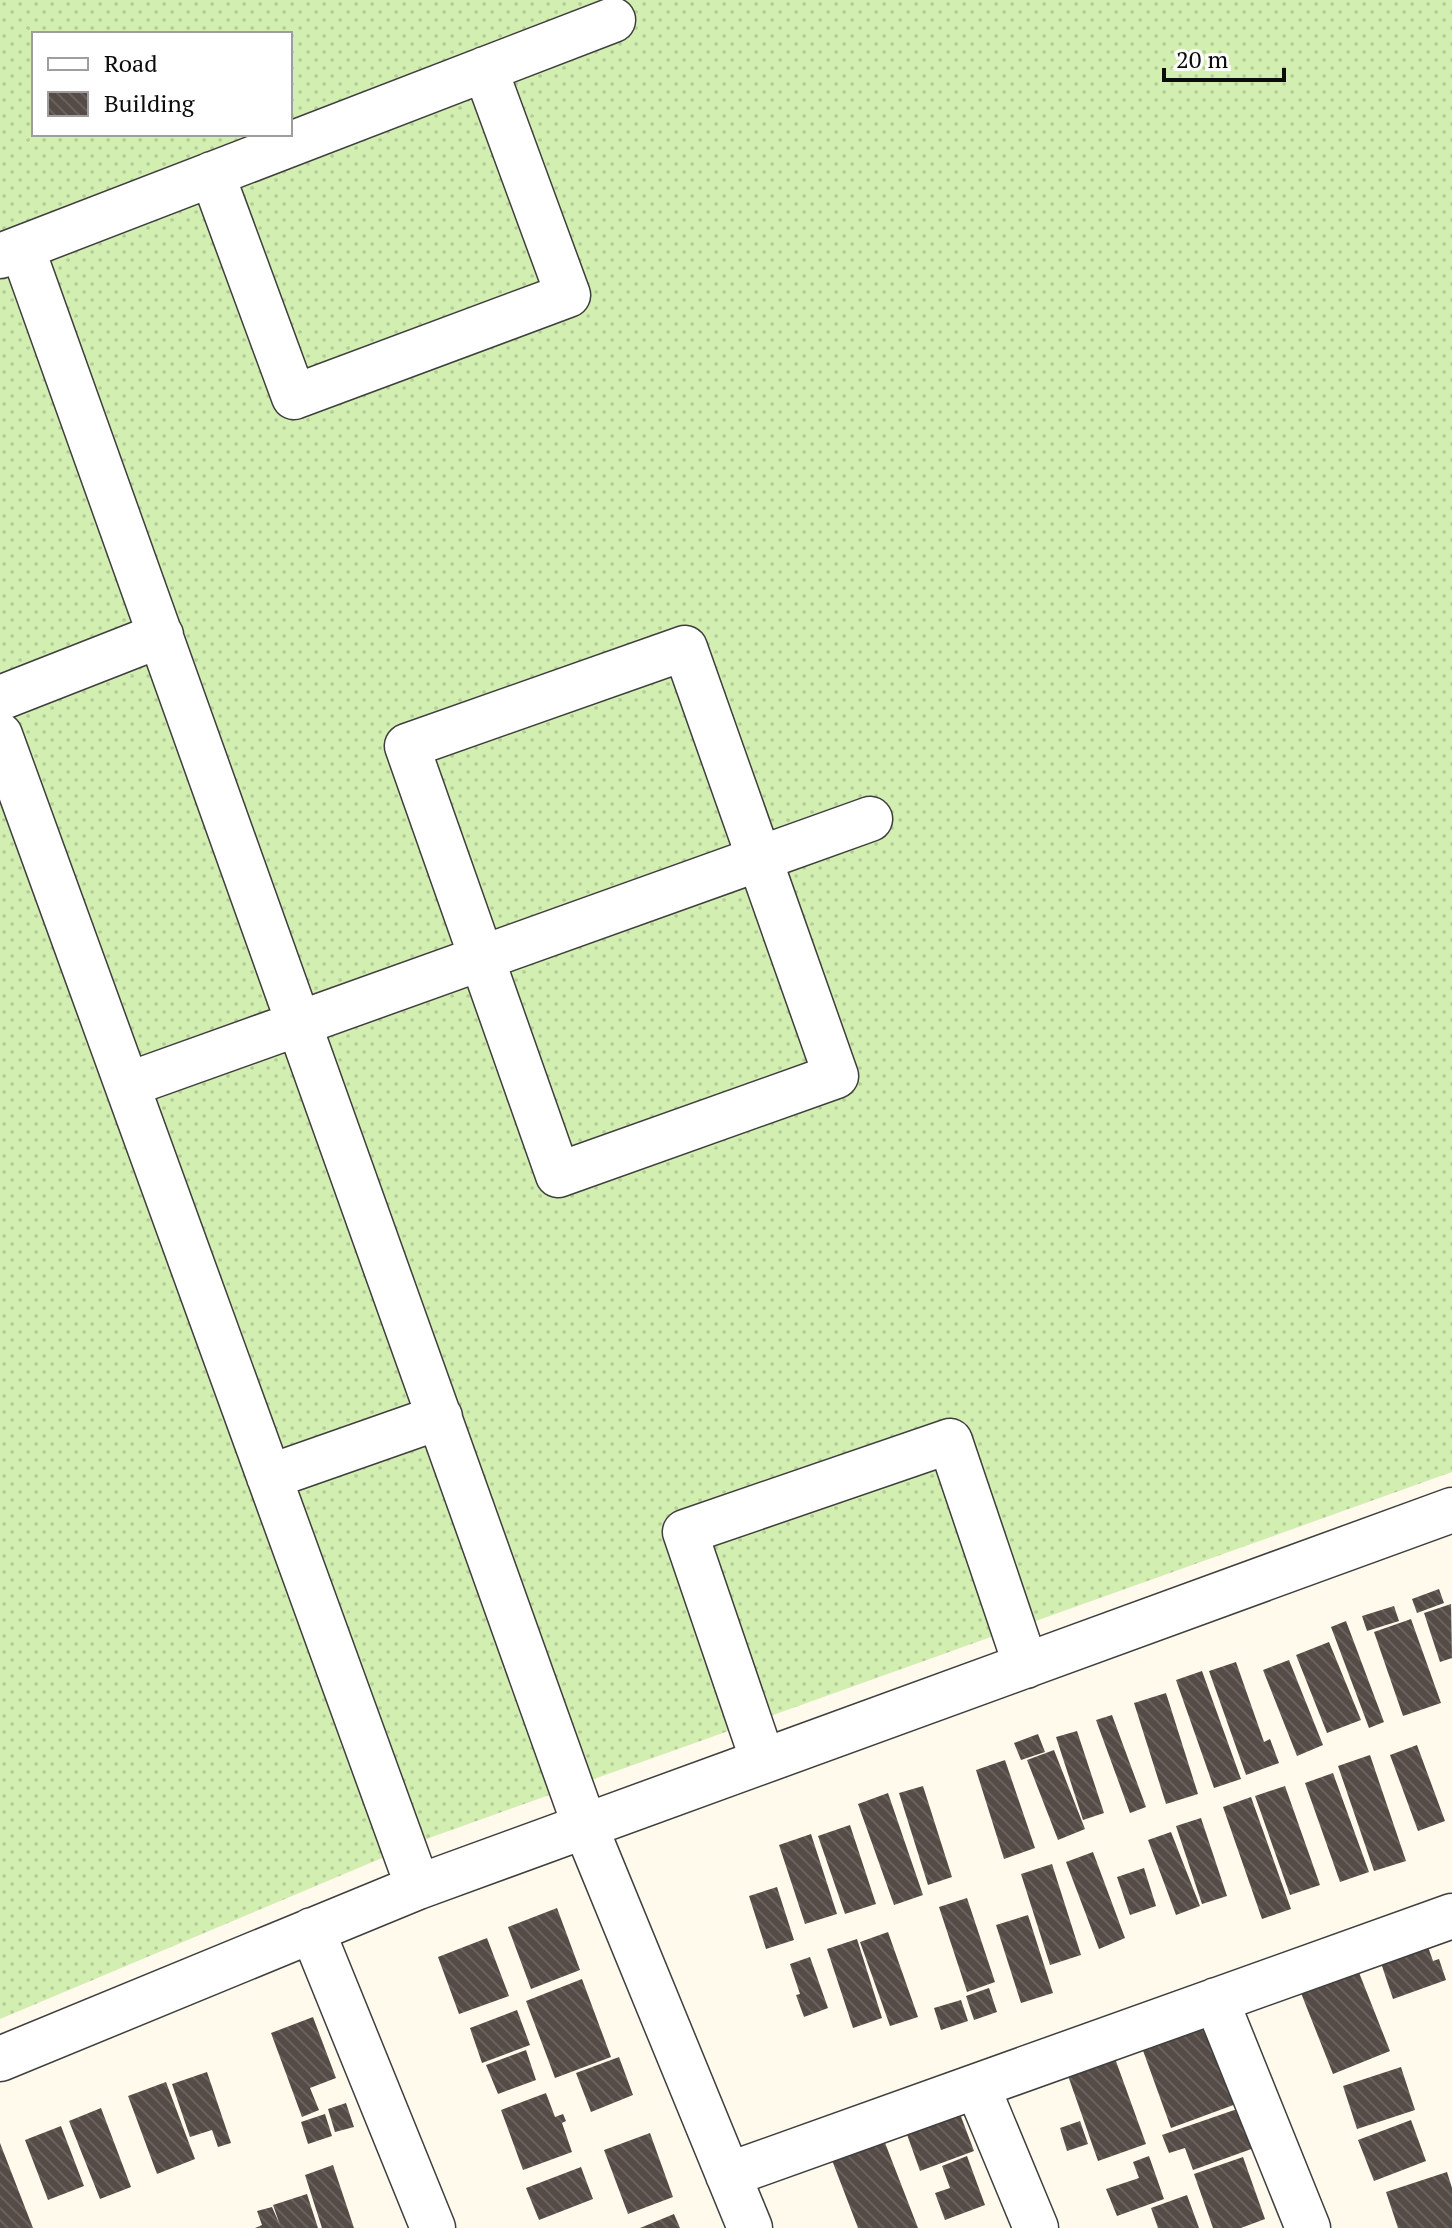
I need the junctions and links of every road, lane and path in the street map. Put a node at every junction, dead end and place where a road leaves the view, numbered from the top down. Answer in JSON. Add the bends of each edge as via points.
{"nodes":[{"id":1,"x":613,"y":20,"type":"dead end"},
{"id":2,"x":485,"y":69,"type":"junction"},
{"id":3,"x":212,"y":174,"type":"junction"},
{"id":4,"x":11,"y":252,"type":"edge"},
{"id":5,"x":161,"y":635,"type":"junction"},
{"id":6,"x":0,"y":698,"type":"edge"},
{"id":7,"x":0,"y":735,"type":"edge"},
{"id":8,"x":870,"y":819,"type":"dead end"},
{"id":9,"x":760,"y":859,"type":"junction"},
{"id":10,"x":482,"y":958,"type":"junction"},
{"id":11,"x":299,"y":1023,"type":"junction"},
{"id":12,"x":127,"y":1085,"type":"junction"},
{"id":13,"x":440,"y":1417,"type":"junction"},
{"id":14,"x":269,"y":1477,"type":"junction"},
{"id":15,"x":1452,"y":1510,"type":"edge"},
{"id":16,"x":1026,"y":1666,"type":"junction"},
{"id":17,"x":763,"y":1761,"type":"junction"},
{"id":18,"x":585,"y":1826,"type":"junction"},
{"id":19,"x":418,"y":1887,"type":"junction"},
{"id":20,"x":1452,"y":1916,"type":"edge"},
{"id":21,"x":312,"y":1930,"type":"junction"},
{"id":22,"x":1216,"y":2000,"type":"junction"},
{"id":23,"x":0,"y":2059,"type":"edge"},
{"id":24,"x":977,"y":2086,"type":"junction"},
{"id":25,"x":728,"y":2175,"type":"junction"},
{"id":26,"x":433,"y":2228,"type":"edge"},
{"id":27,"x":750,"y":2228,"type":"edge"},
{"id":28,"x":1036,"y":2228,"type":"edge"},
{"id":29,"x":1308,"y":2228,"type":"edge"}],
"edges":[{"from":1,"to":2,"type":"street"},
{"from":2,"to":3,"type":"street"},
{"from":2,"to":3,"type":"street","via":[[568,295],[294,397]]},
{"from":3,"to":4,"type":"street"},
{"from":4,"to":5,"type":"street"},
{"from":5,"to":6,"type":"street"},
{"from":5,"to":11,"type":"street"},
{"from":7,"to":12,"type":"street"},
{"from":8,"to":9,"type":"street"},
{"from":9,"to":10,"type":"street"},
{"from":9,"to":10,"type":"street","via":[[685,648],[407,746]]},
{"from":9,"to":10,"type":"street","via":[[836,1076],[558,1175]]},
{"from":10,"to":11,"type":"street"},
{"from":11,"to":12,"type":"street"},
{"from":11,"to":13,"type":"street"},
{"from":12,"to":14,"type":"street"},
{"from":13,"to":14,"type":"street"},
{"from":13,"to":18,"type":"street"},
{"from":14,"to":19,"type":"street"},
{"from":15,"to":16,"type":"street"},
{"from":16,"to":17,"type":"street"},
{"from":16,"to":17,"type":"street","via":[[950,1441],[685,1532]]},
{"from":17,"to":18,"type":"street"},
{"from":18,"to":19,"type":"street"},
{"from":18,"to":25,"type":"street"},
{"from":19,"to":21,"type":"street"},
{"from":20,"to":22,"type":"street"},
{"from":21,"to":23,"type":"street"},
{"from":21,"to":26,"type":"street"},
{"from":22,"to":24,"type":"street"},
{"from":22,"to":29,"type":"street"},
{"from":24,"to":25,"type":"street"},
{"from":24,"to":28,"type":"street"},
{"from":25,"to":27,"type":"street"}]}
